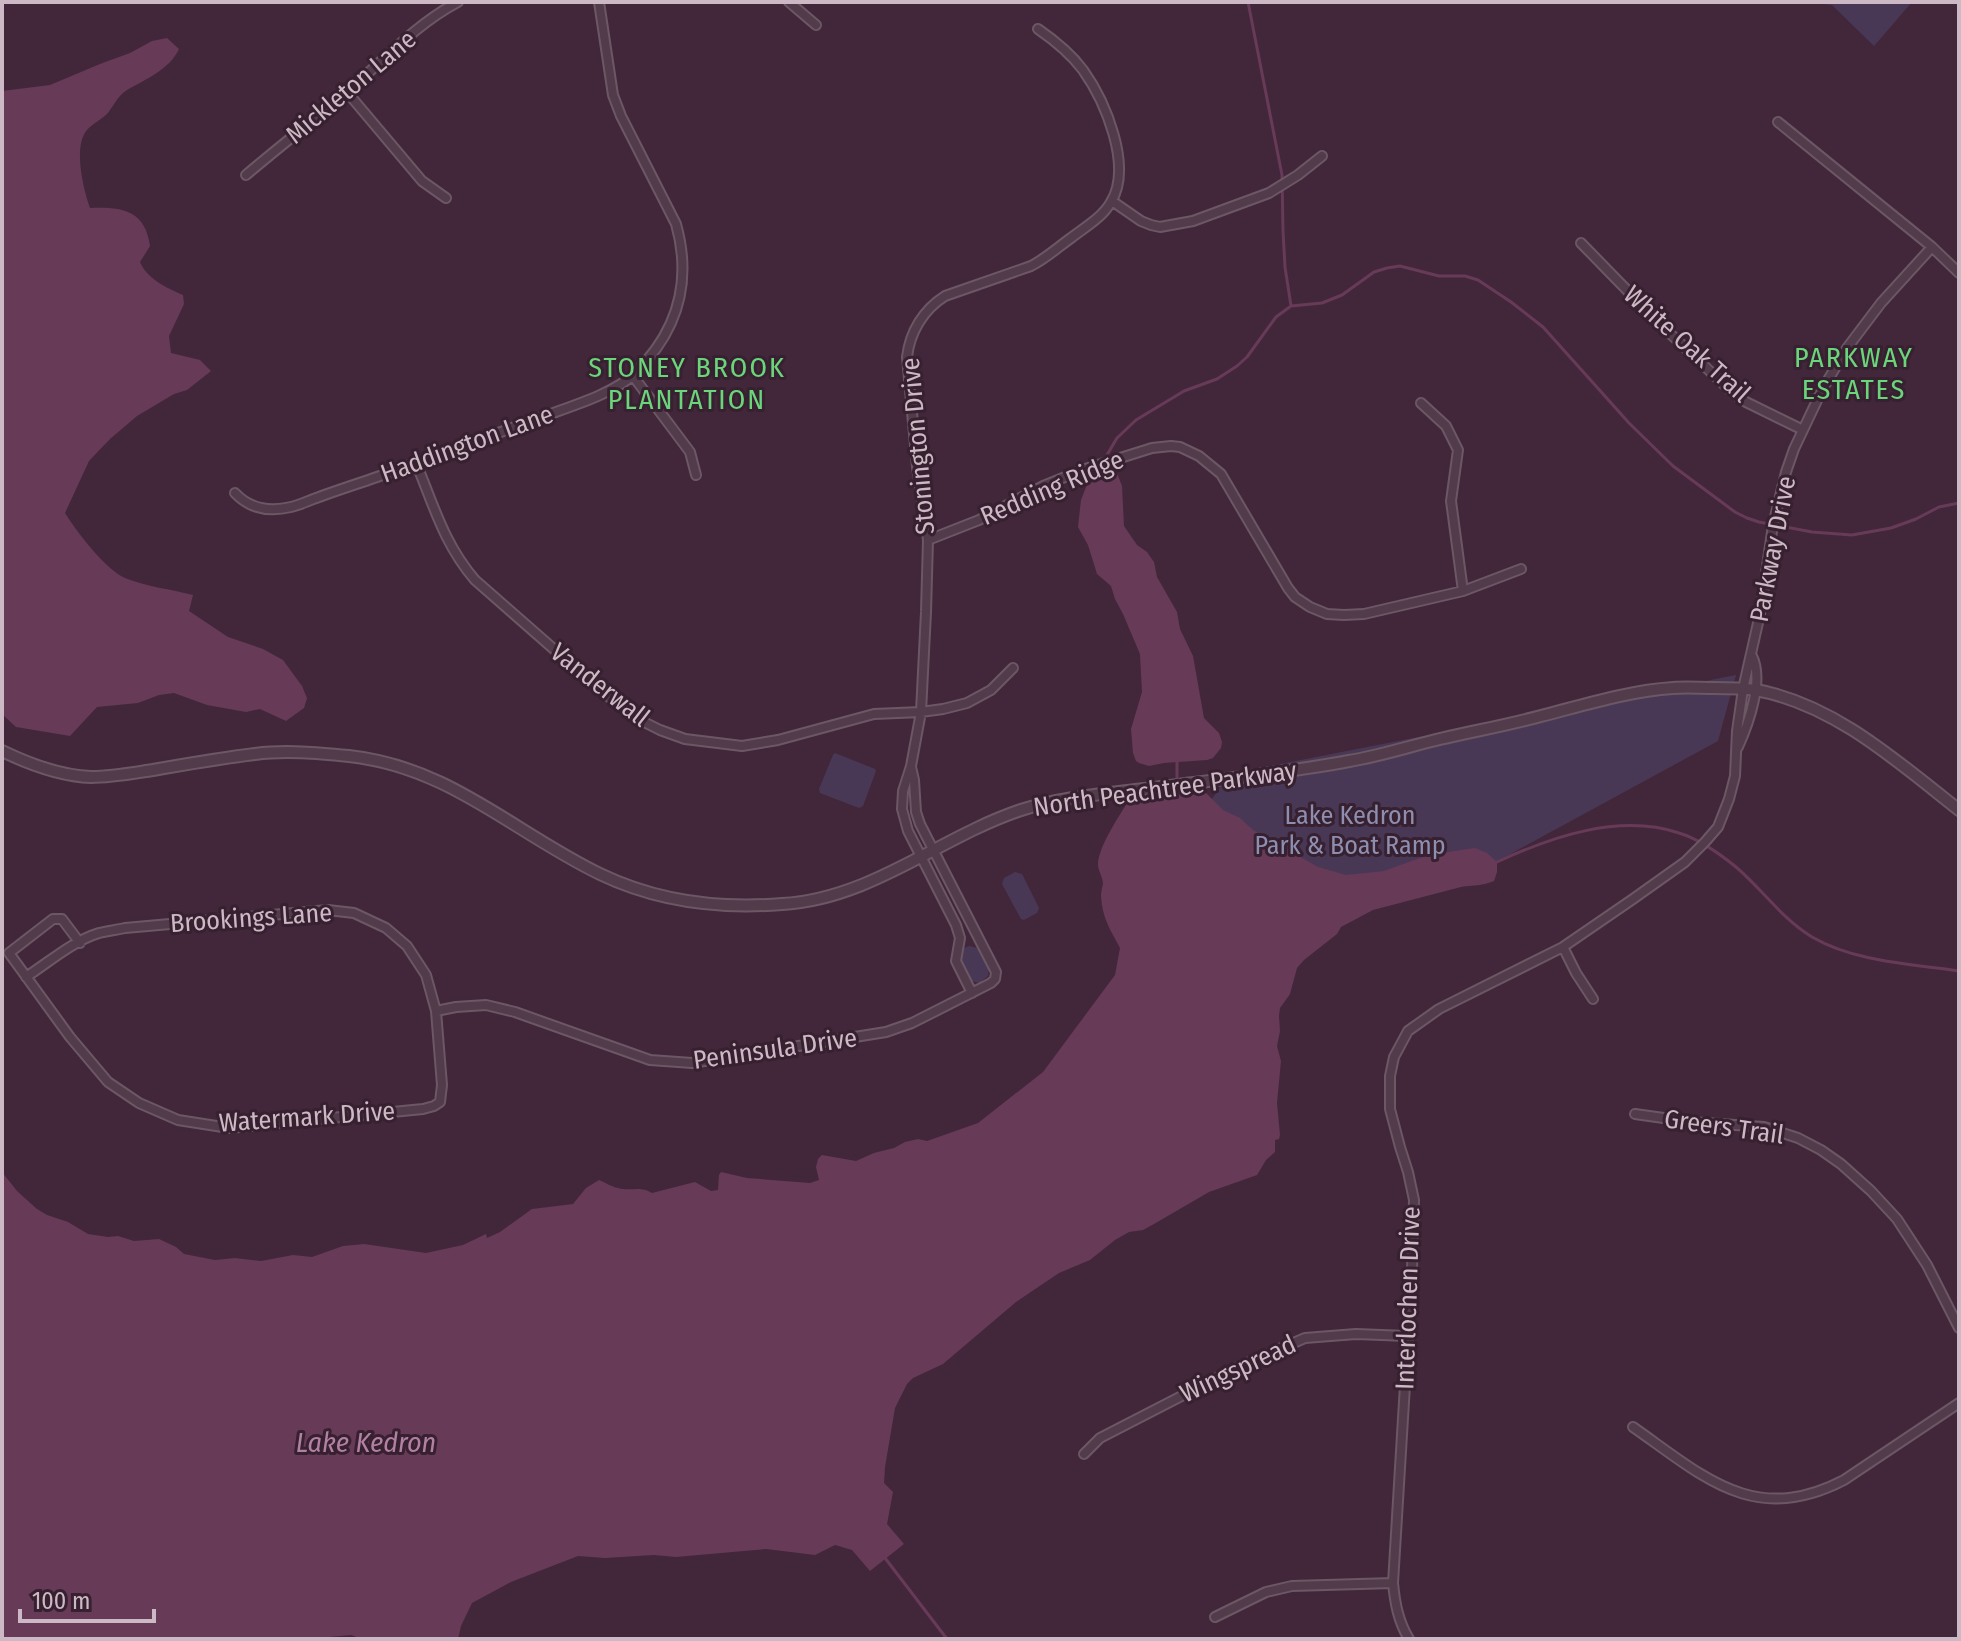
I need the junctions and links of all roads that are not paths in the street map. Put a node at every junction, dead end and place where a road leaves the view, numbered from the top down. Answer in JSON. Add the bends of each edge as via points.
{"nodes":[{"id":1,"x":458,"y":2,"type":"edge"},
{"id":2,"x":599,"y":2,"type":"edge"},
{"id":3,"x":789,"y":2,"type":"edge"},
{"id":4,"x":816,"y":25,"type":"dead end"},
{"id":5,"x":1038,"y":29,"type":"dead end"},
{"id":6,"x":347,"y":92,"type":"junction"},
{"id":7,"x":1778,"y":122,"type":"dead end"},
{"id":8,"x":1322,"y":156,"type":"dead end"},
{"id":9,"x":246,"y":175,"type":"dead end"},
{"id":10,"x":446,"y":198,"type":"dead end"},
{"id":11,"x":1112,"y":201,"type":"junction"},
{"id":12,"x":1581,"y":243,"type":"dead end"},
{"id":13,"x":1932,"y":247,"type":"junction"},
{"id":14,"x":1959,"y":273,"type":"edge"},
{"id":15,"x":633,"y":376,"type":"junction"},
{"id":16,"x":1421,"y":403,"type":"dead end"},
{"id":17,"x":1803,"y":430,"type":"junction"},
{"id":18,"x":416,"y":463,"type":"junction"},
{"id":19,"x":696,"y":475,"type":"dead end"},
{"id":20,"x":235,"y":493,"type":"dead end"},
{"id":21,"x":928,"y":540,"type":"junction"},
{"id":22,"x":1521,"y":569,"type":"dead end"},
{"id":23,"x":1463,"y":591,"type":"junction"},
{"id":24,"x":1752,"y":656,"type":"junction"},
{"id":25,"x":1013,"y":668,"type":"dead end"},
{"id":26,"x":1743,"y":689,"type":"junction"},
{"id":27,"x":1755,"y":690,"type":"junction"},
{"id":28,"x":921,"y":712,"type":"junction"},
{"id":29,"x":1737,"y":749,"type":"junction"},
{"id":30,"x":2,"y":751,"type":"edge"},
{"id":31,"x":911,"y":766,"type":"junction"},
{"id":32,"x":1959,"y":810,"type":"edge"},
{"id":33,"x":935,"y":849,"type":"junction"},
{"id":34,"x":920,"y":857,"type":"junction"},
{"id":35,"x":973,"y":927,"type":"junction"},
{"id":36,"x":958,"y":934,"type":"junction"},
{"id":37,"x":80,"y":943,"type":"junction"},
{"id":38,"x":1563,"y":947,"type":"junction"},
{"id":39,"x":26,"y":977,"type":"junction"},
{"id":40,"x":972,"y":993,"type":"junction"},
{"id":41,"x":1593,"y":999,"type":"dead end"},
{"id":42,"x":436,"y":1011,"type":"junction"},
{"id":43,"x":1635,"y":1114,"type":"dead end"},
{"id":44,"x":1959,"y":1328,"type":"edge"},
{"id":45,"x":1407,"y":1336,"type":"junction"},
{"id":46,"x":1959,"y":1403,"type":"edge"},
{"id":47,"x":1633,"y":1427,"type":"dead end"},
{"id":48,"x":1084,"y":1454,"type":"dead end"},
{"id":49,"x":1393,"y":1583,"type":"junction"},
{"id":50,"x":1215,"y":1617,"type":"dead end"},
{"id":51,"x":1409,"y":1639,"type":"edge"}],
"edges":[{"from":1,"to":6,"type":"street","name":"Mickleton Lane","via":[[424,24]]},
{"from":2,"to":15,"type":"street","name":"Haddington Lane","via":[[613,95],[676,224],[682,253],[684,275],[673,321]]},
{"from":3,"to":4,"type":"street"},
{"from":5,"to":11,"type":"street","via":[[1082,69],[1096,92],[1120,163]]},
{"from":6,"to":9,"type":"street","name":"Mickleton Lane"},
{"from":6,"to":10,"type":"street","via":[[422,181]]},
{"from":7,"to":13,"type":"street"},
{"from":8,"to":11,"type":"street","via":[[1277,188],[1193,221],[1160,227],[1142,222]]},
{"from":11,"to":21,"type":"street","name":"Stonington Drive","via":[[1092,224],[1042,261],[945,296],[918,324],[907,357]]},
{"from":12,"to":17,"type":"street","name":"White Oak Trail","via":[[1734,394]]},
{"from":13,"to":14,"type":"street"},
{"from":13,"to":17,"type":"street","name":"Parkway Drive","via":[[1847,348]]},
{"from":15,"to":18,"type":"street","name":"Haddington Lane","via":[[572,405]]},
{"from":15,"to":19,"type":"street","via":[[690,452]]},
{"from":16,"to":23,"type":"street","via":[[1446,426],[1458,450],[1451,501]]},
{"from":17,"to":24,"type":"street","name":"Parkway Drive","via":[[1773,525]]},
{"from":18,"to":20,"type":"street","name":"Haddington Lane","via":[[290,507],[252,506]]},
{"from":18,"to":28,"type":"street","name":"Vanderwall","via":[[444,533],[475,580],[605,694],[660,730],[685,739],[742,746],[874,714]]},
{"from":21,"to":23,"type":"street","name":"Redding Ridge","via":[[1100,464],[1152,448],[1180,447],[1221,474],[1288,588],[1310,607],[1327,614],[1364,614]]},
{"from":21,"to":28,"type":"street","name":"Stonington Drive"},
{"from":22,"to":23,"type":"street","name":"Redding Ridge"},
{"from":24,"to":26,"type":"street","name":"Parkway Drive"},
{"from":24,"to":27,"type":"street","name":"Parkway Drive","via":[[1757,666]]},
{"from":25,"to":28,"type":"street","name":"Vanderwall","via":[[991,690],[967,703]]},
{"from":26,"to":27,"type":"street","name":"North Peachtree Parkway"},
{"from":26,"to":29,"type":"street","name":"Interlochen Drive"},
{"from":26,"to":33,"type":"street","name":"North Peachtree Parkway","via":[[1679,687],[1633,693],[1355,760],[1051,802],[993,819]]},
{"from":27,"to":29,"type":"street","name":"Interlochen Drive"},
{"from":27,"to":32,"type":"street","name":"North Peachtree Parkway","via":[[1797,701],[1839,722]]},
{"from":28,"to":31,"type":"street","name":"Stonington Drive"},
{"from":29,"to":38,"type":"street","name":"Interlochen Drive","via":[[1729,799],[1718,827],[1702,846]]},
{"from":30,"to":34,"type":"street","name":"North Peachtree Parkway","via":[[25,763],[91,777],[260,753],[381,760],[446,784],[606,877],[696,903],[807,901],[862,886]]},
{"from":31,"to":33,"type":"street","name":"Stonington Drive","via":[[916,812]]},
{"from":31,"to":34,"type":"street","name":"Stonington Drive","via":[[902,809]]},
{"from":33,"to":34,"type":"street","name":"North Peachtree Parkway"},
{"from":33,"to":35,"type":"street","name":"Peninsula Drive"},
{"from":34,"to":36,"type":"street"},
{"from":35,"to":36,"type":"street"},
{"from":35,"to":40,"type":"street","name":"Peninsula Drive","via":[[996,972],[991,983]]},
{"from":36,"to":40,"type":"street","via":[[956,961]]},
{"from":37,"to":39,"type":"street","name":"Brookings Lane"},
{"from":37,"to":39,"type":"street","name":"Watermark Drive","via":[[62,919],[53,919],[9,953]]},
{"from":37,"to":42,"type":"street","name":"Brookings Lane","via":[[132,927],[328,910],[354,913],[386,928],[407,946],[426,975]]},
{"from":38,"to":41,"type":"street"},
{"from":38,"to":45,"type":"street","name":"Interlochen Drive","via":[[1439,1009],[1408,1031],[1394,1057],[1390,1109],[1414,1200]]},
{"from":39,"to":42,"type":"street","name":"Watermark Drive","via":[[108,1082],[178,1120],[229,1128],[434,1106],[442,1094]]},
{"from":40,"to":42,"type":"street","name":"Peninsula Drive","via":[[886,1032],[692,1063],[650,1060],[486,1005]]},
{"from":43,"to":44,"type":"street","name":"Greers Trail","via":[[1764,1127],[1828,1154],[1897,1219]]},
{"from":45,"to":48,"type":"street","name":"Wingspread","via":[[1356,1334],[1294,1341],[1100,1438]]},
{"from":45,"to":49,"type":"street","name":"Interlochen Drive"},
{"from":46,"to":47,"type":"street","via":[[1844,1480],[1793,1497],[1728,1489]]},
{"from":49,"to":50,"type":"street","via":[[1283,1588]]},
{"from":49,"to":51,"type":"street","name":"Interlochen Drive","via":[[1395,1606]]}]}
